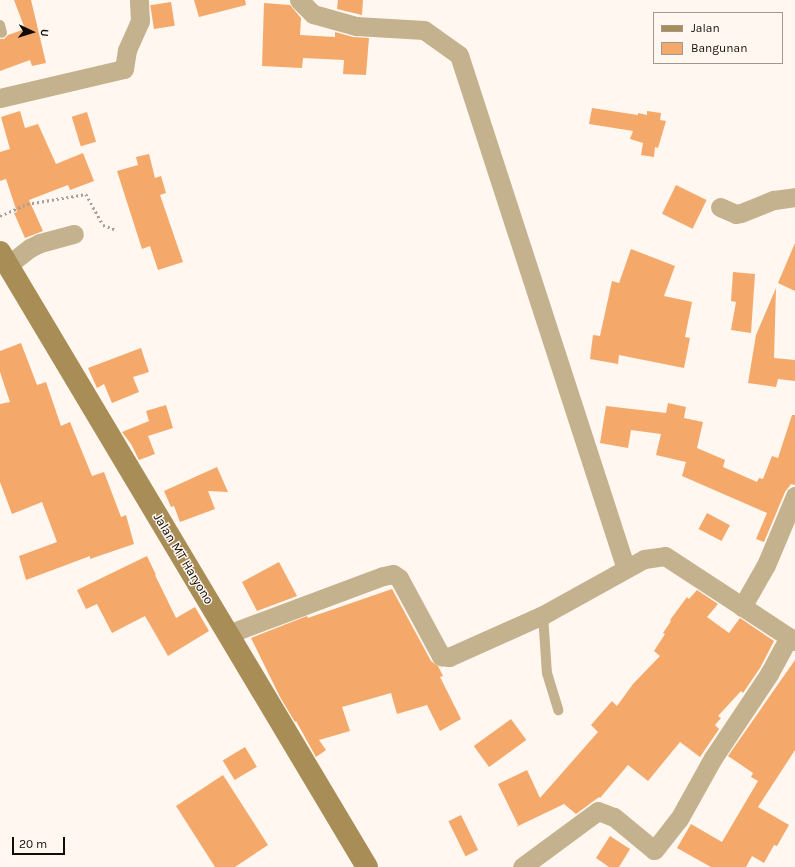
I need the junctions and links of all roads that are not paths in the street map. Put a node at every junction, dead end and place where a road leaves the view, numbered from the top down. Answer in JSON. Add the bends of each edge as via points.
{"nodes":[{"id":1,"x":139,"y":0,"type":"edge"},
{"id":2,"x":299,"y":0,"type":"edge"},
{"id":3,"x":0,"y":98,"type":"edge"},
{"id":4,"x":795,"y":198,"type":"edge"},
{"id":5,"x":720,"y":207,"type":"dead end"},
{"id":6,"x":74,"y":234,"type":"dead end"},
{"id":7,"x":4,"y":258,"type":"edge"},
{"id":8,"x":795,"y":496,"type":"edge"},
{"id":9,"x":626,"y":569,"type":"junction"},
{"id":10,"x":742,"y":607,"type":"junction"},
{"id":11,"x":542,"y":614,"type":"junction"},
{"id":12,"x":228,"y":634,"type":"junction"},
{"id":13,"x":792,"y":639,"type":"edge"},
{"id":14,"x":558,"y":710,"type":"dead end"},
{"id":15,"x":367,"y":867,"type":"edge"},
{"id":16,"x":522,"y":867,"type":"edge"}],
"edges":[{"from":1,"to":3,"type":"street","via":[[140,22],[128,50],[124,69]]},
{"from":2,"to":9,"type":"street","via":[[313,14],[356,26],[424,30],[459,55]]},
{"from":4,"to":5,"type":"street","via":[[774,200],[736,214]]},
{"from":6,"to":7,"type":"street","via":[[40,243]]},
{"from":7,"to":12,"type":"main road","name":"Jalan MT Haryono"},
{"from":8,"to":10,"type":"street","via":[[766,564]]},
{"from":9,"to":10,"type":"street","via":[[644,559],[664,556]]},
{"from":9,"to":11,"type":"street"},
{"from":10,"to":13,"type":"street"},
{"from":11,"to":12,"type":"street","via":[[449,657],[441,656],[399,578],[393,574]]},
{"from":11,"to":14,"type":"lane","via":[[547,673]]},
{"from":12,"to":15,"type":"main road","name":"Jalan MT Haryono"},
{"from":13,"to":16,"type":"street","via":[[713,758],[679,819],[654,850],[614,817],[598,811]]}]}
